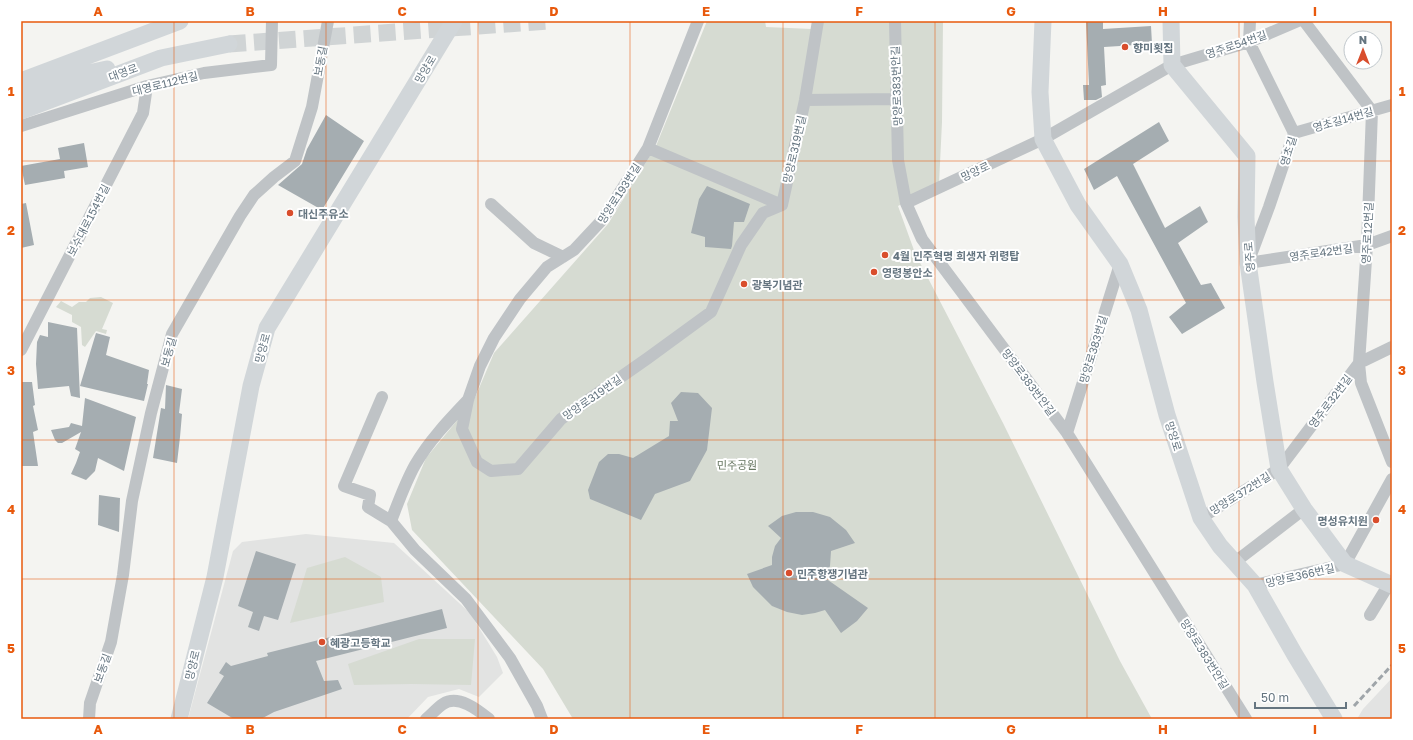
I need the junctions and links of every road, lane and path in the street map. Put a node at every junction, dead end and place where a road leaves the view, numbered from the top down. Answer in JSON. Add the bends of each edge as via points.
{"nodes":[{"id":1,"x":180,"y":21,"type":"edge"},
{"id":2,"x":272,"y":21,"type":"edge"},
{"id":3,"x":328,"y":21,"type":"edge"},
{"id":4,"x":454,"y":21,"type":"edge"},
{"id":5,"x":698,"y":21,"type":"edge"},
{"id":6,"x":818,"y":21,"type":"edge"},
{"id":7,"x":895,"y":21,"type":"edge"},
{"id":8,"x":1043,"y":21,"type":"edge"},
{"id":9,"x":1171,"y":21,"type":"edge"},
{"id":10,"x":1250,"y":21,"type":"edge"},
{"id":11,"x":1298,"y":21,"type":"edge"},
{"id":12,"x":1304,"y":21,"type":"edge"},
{"id":13,"x":1249,"y":42,"type":"junction"},
{"id":14,"x":229,"y":44,"type":"tunnel mouth"},
{"id":15,"x":161,"y":58,"type":"junction"},
{"id":16,"x":1172,"y":65,"type":"junction"},
{"id":17,"x":21,"y":81,"type":"edge"},
{"id":18,"x":147,"y":86,"type":"junction"},
{"id":19,"x":21,"y":96,"type":"edge"},
{"id":20,"x":897,"y":99,"type":"junction"},
{"id":21,"x":805,"y":100,"type":"junction"},
{"id":22,"x":1392,"y":105,"type":"edge"},
{"id":23,"x":21,"y":111,"type":"edge"},
{"id":24,"x":1372,"y":111,"type":"junction"},
{"id":25,"x":21,"y":126,"type":"edge"},
{"id":26,"x":1294,"y":133,"type":"junction"},
{"id":27,"x":1043,"y":139,"type":"junction"},
{"id":28,"x":648,"y":148,"type":"junction"},
{"id":29,"x":906,"y":203,"type":"junction"},
{"id":30,"x":491,"y":204,"type":"dead end"},
{"id":31,"x":782,"y":205,"type":"junction"},
{"id":32,"x":1392,"y":236,"type":"edge"},
{"id":33,"x":1367,"y":245,"type":"junction"},
{"id":34,"x":564,"y":257,"type":"junction"},
{"id":35,"x":1248,"y":263,"type":"junction"},
{"id":36,"x":1120,"y":264,"type":"junction"},
{"id":37,"x":1392,"y":347,"type":"edge"},
{"id":38,"x":21,"y":350,"type":"edge"},
{"id":39,"x":1359,"y":363,"type":"junction"},
{"id":40,"x":382,"y":397,"type":"dead end"},
{"id":41,"x":468,"y":400,"type":"junction"},
{"id":42,"x":1067,"y":433,"type":"junction"},
{"id":43,"x":1392,"y":462,"type":"edge"},
{"id":44,"x":1279,"y":469,"type":"junction"},
{"id":45,"x":1392,"y":479,"type":"edge"},
{"id":46,"x":1304,"y":509,"type":"junction"},
{"id":47,"x":1201,"y":518,"type":"junction"},
{"id":48,"x":391,"y":521,"type":"junction"},
{"id":49,"x":1235,"y":562,"type":"junction"},
{"id":50,"x":1345,"y":564,"type":"junction"},
{"id":51,"x":1390,"y":584,"type":"edge"},
{"id":52,"x":1255,"y":585,"type":"junction"},
{"id":53,"x":1370,"y":615,"type":"dead end"},
{"id":54,"x":89,"y":719,"type":"edge"},
{"id":55,"x":179,"y":719,"type":"edge"},
{"id":56,"x":426,"y":719,"type":"edge"},
{"id":57,"x":489,"y":719,"type":"edge"},
{"id":58,"x":542,"y":719,"type":"edge"},
{"id":59,"x":1246,"y":719,"type":"edge"},
{"id":60,"x":1334,"y":719,"type":"edge"}],
"edges":[{"from":1,"to":17,"type":"main road"},
{"from":2,"to":18,"type":"street","name":"대영로112번길","via":[[271,65],[204,73]]},
{"from":3,"to":54,"type":"street","name":"보동길","via":[[312,107],[295,161],[254,195],[172,334],[151,413],[132,501],[111,642],[90,704]]},
{"from":4,"to":55,"type":"main road","name":"망양로","via":[[267,328],[252,386],[215,577]]},
{"from":5,"to":28,"type":"street","name":"망양로193번길"},
{"from":6,"to":21,"type":"street","name":"망양로319번길"},
{"from":7,"to":20,"type":"street","name":"망양로383번안길"},
{"from":8,"to":27,"type":"main road","name":"망양로","via":[[1040,92]]},
{"from":9,"to":16,"type":"main road"},
{"from":10,"to":13,"type":"street","name":"영초길"},
{"from":11,"to":13,"type":"street","name":"영주로54번길"},
{"from":12,"to":24,"type":"street"},
{"from":13,"to":16,"type":"street","name":"영주로54번길"},
{"from":13,"to":26,"type":"street","name":"영초길"},
{"from":14,"to":15,"type":"main road","name":"대영로"},
{"from":15,"to":19,"type":"main road","via":[[84,74]]},
{"from":15,"to":23,"type":"main road","name":"대영로"},
{"from":16,"to":27,"type":"street","name":"영주로54번길"},
{"from":16,"to":35,"type":"main road","name":"영주로","via":[[1247,156]]},
{"from":18,"to":25,"type":"street","name":"대영로112번길"},
{"from":18,"to":38,"type":"street","name":"보수대로154번길","via":[[143,113]]},
{"from":20,"to":21,"type":"street"},
{"from":20,"to":29,"type":"street","name":"망양로383번안길","via":[[898,160]]},
{"from":21,"to":31,"type":"street","name":"망양로319번길"},
{"from":22,"to":24,"type":"street","name":"영초길14번길"},
{"from":24,"to":26,"type":"street","name":"영초길14번길"},
{"from":24,"to":33,"type":"street","name":"영주로12번길"},
{"from":26,"to":35,"type":"street","name":"영초길","via":[[1270,207]]},
{"from":27,"to":29,"type":"street","name":"망양로"},
{"from":27,"to":36,"type":"main road","name":"망양로","via":[[1078,206]]},
{"from":28,"to":31,"type":"street"},
{"from":28,"to":34,"type":"street","name":"망양로193번길","via":[[603,219]]},
{"from":29,"to":42,"type":"street","name":"망양로383번안길","via":[[922,239]]},
{"from":30,"to":34,"type":"street","via":[[534,243]]},
{"from":31,"to":41,"type":"street","name":"망양로319번길","via":[[764,212],[741,245],[711,312],[561,419],[518,469],[491,471],[477,462],[462,429]]},
{"from":32,"to":33,"type":"street","name":"영주로42번길"},
{"from":33,"to":35,"type":"street","name":"영주로42번길"},
{"from":33,"to":39,"type":"street","name":"영주로12번길"},
{"from":34,"to":41,"type":"street","name":"망양로193번길","via":[[547,267],[520,299],[494,338],[480,366]]},
{"from":35,"to":44,"type":"main road","name":"영주로"},
{"from":36,"to":42,"type":"street","name":"망양로383번길"},
{"from":36,"to":47,"type":"main road","name":"망양로","via":[[1139,310],[1167,414]]},
{"from":37,"to":39,"type":"street","name":"영주로32번길"},
{"from":39,"to":43,"type":"street","name":"영주로12번길","via":[[1361,383]]},
{"from":39,"to":44,"type":"street","name":"영주로32번길"},
{"from":40,"to":48,"type":"street","via":[[344,486],[370,495],[368,507]]},
{"from":41,"to":48,"type":"street","via":[[432,438],[405,485]]},
{"from":42,"to":59,"type":"street","name":"망양로383번안길"},
{"from":44,"to":46,"type":"main road","name":"영주로"},
{"from":44,"to":47,"type":"street","name":"망양로372번길"},
{"from":45,"to":50,"type":"street"},
{"from":46,"to":49,"type":"street"},
{"from":46,"to":50,"type":"main road","name":"영주로"},
{"from":47,"to":49,"type":"main road","name":"망양로","via":[[1220,546]]},
{"from":48,"to":58,"type":"street","via":[[415,550],[466,599],[510,658]]},
{"from":49,"to":52,"type":"main road","name":"망양로"},
{"from":50,"to":51,"type":"main road","name":"영주로"},
{"from":50,"to":52,"type":"street","name":"망양로366번길"},
{"from":51,"to":53,"type":"street","name":"영주로"},
{"from":52,"to":60,"type":"main road","name":"망양로"},
{"from":56,"to":57,"type":"street","via":[[444,703],[454,700],[474,707]]}]}
